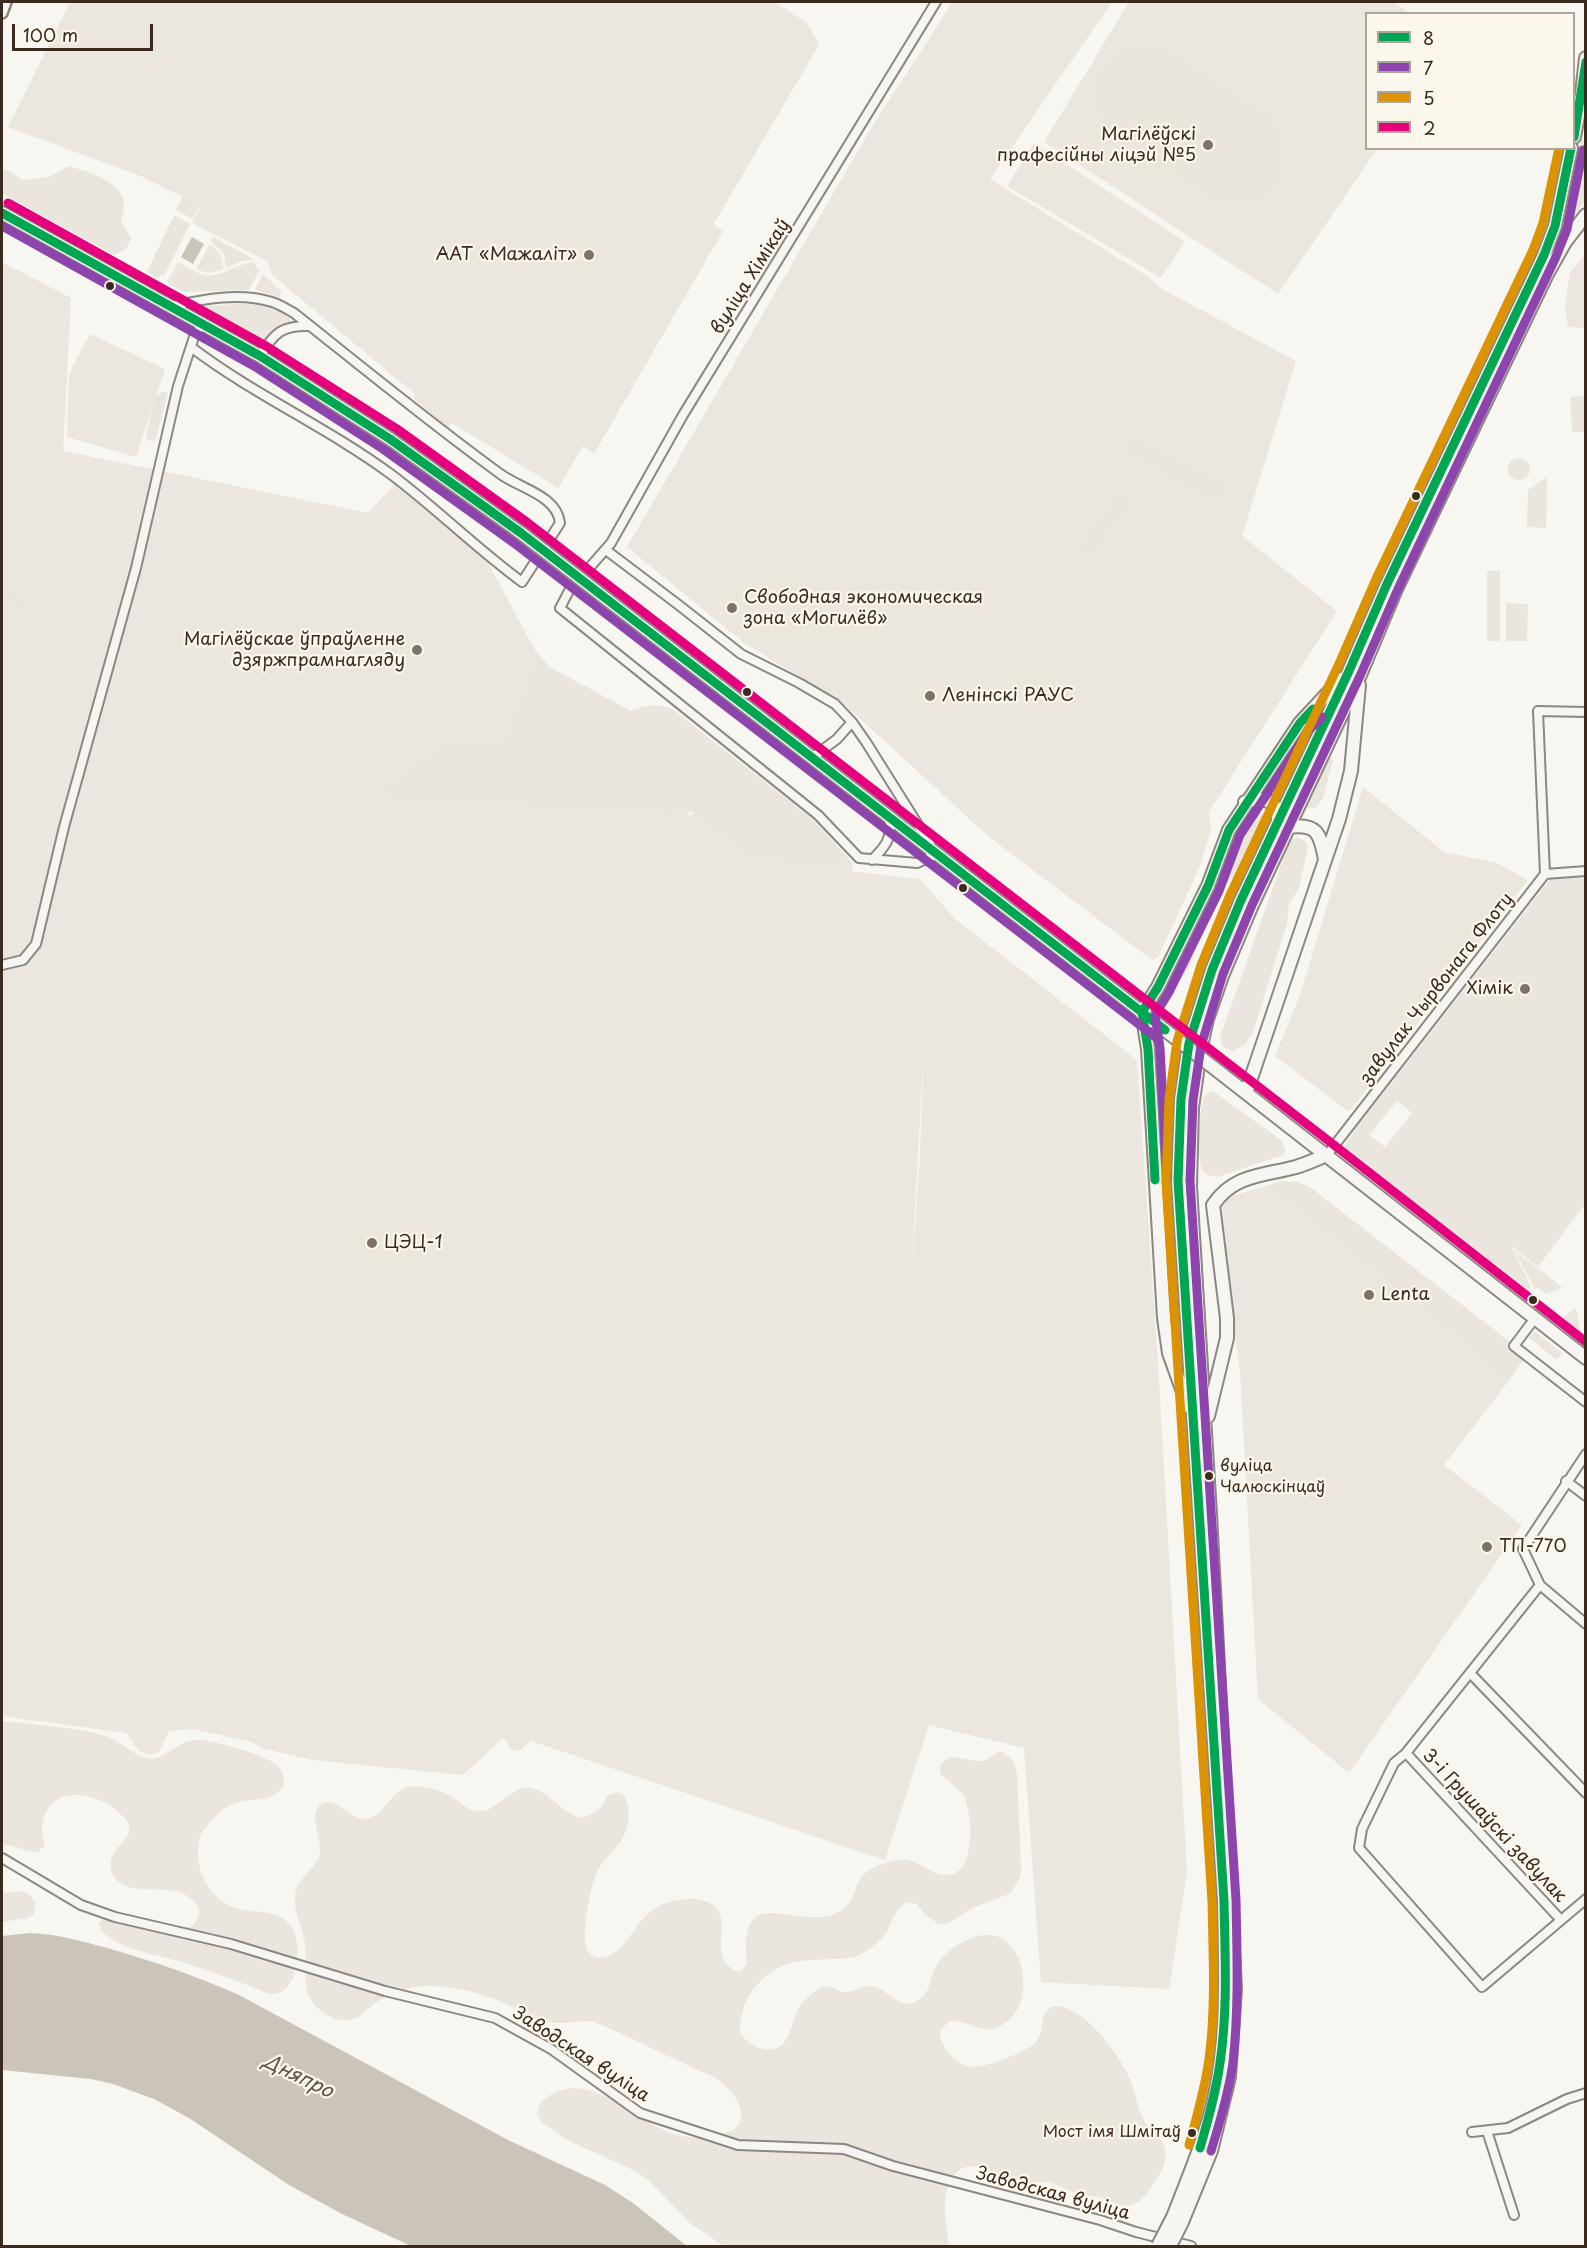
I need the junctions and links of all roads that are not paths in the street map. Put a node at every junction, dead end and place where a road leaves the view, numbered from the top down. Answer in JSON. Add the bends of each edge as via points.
{"nodes":[{"id":1,"x":6,"y":2,"type":"edge"},
{"id":2,"x":936,"y":2,"type":"edge"},
{"id":3,"x":2,"y":13,"type":"edge"},
{"id":4,"x":1586,"y":57,"type":"edge"},
{"id":5,"x":1584,"y":100,"type":"edge"},
{"id":6,"x":1575,"y":133,"type":"edge"},
{"id":7,"x":1571,"y":150,"type":"edge"},
{"id":8,"x":2,"y":213,"type":"edge"},
{"id":9,"x":1586,"y":215,"type":"edge"},
{"id":10,"x":171,"y":307,"type":"junction"},
{"id":11,"x":202,"y":324,"type":"junction"},
{"id":12,"x":310,"y":326,"type":"junction"},
{"id":13,"x":191,"y":347,"type":"junction"},
{"id":14,"x":260,"y":356,"type":"junction"},
{"id":15,"x":1467,"y":429,"type":"junction"},
{"id":16,"x":606,"y":550,"type":"junction"},
{"id":17,"x":590,"y":567,"type":"tunnel mouth"},
{"id":18,"x":570,"y":589,"type":"tunnel mouth"},
{"id":19,"x":1354,"y":673,"type":"junction"},
{"id":20,"x":1586,"y":712,"type":"edge"},
{"id":21,"x":852,"y":722,"type":"junction"},
{"id":22,"x":813,"y":757,"type":"junction"},
{"id":23,"x":1245,"y":802,"type":"junction"},
{"id":24,"x":889,"y":817,"type":"junction"},
{"id":25,"x":1283,"y":824,"type":"junction"},
{"id":26,"x":938,"y":855,"type":"junction"},
{"id":27,"x":872,"y":860,"type":"junction"},
{"id":28,"x":1325,"y":860,"type":"junction"},
{"id":29,"x":1586,"y":871,"type":"edge"},
{"id":30,"x":1545,"y":874,"type":"junction"},
{"id":31,"x":2,"y":965,"type":"edge"},
{"id":32,"x":1142,"y":1012,"type":"junction"},
{"id":33,"x":1246,"y":1093,"type":"junction"},
{"id":34,"x":1327,"y":1155,"type":"junction"},
{"id":35,"x":1535,"y":1318,"type":"junction"},
{"id":36,"x":1586,"y":1358,"type":"edge"},
{"id":37,"x":1586,"y":1402,"type":"edge"},
{"id":38,"x":1199,"y":1424,"type":"junction"},
{"id":39,"x":1586,"y":1454,"type":"edge"},
{"id":40,"x":1566,"y":1481,"type":"junction"},
{"id":41,"x":1586,"y":1496,"type":"edge"},
{"id":42,"x":1540,"y":1585,"type":"junction"},
{"id":43,"x":1586,"y":1624,"type":"edge"},
{"id":44,"x":1470,"y":1673,"type":"junction"},
{"id":45,"x":1406,"y":1753,"type":"junction"},
{"id":46,"x":1586,"y":1793,"type":"edge"},
{"id":47,"x":2,"y":1858,"type":"edge"},
{"id":48,"x":1586,"y":1899,"type":"edge"},
{"id":49,"x":1560,"y":1919,"type":"junction"},
{"id":50,"x":1586,"y":2093,"type":"edge"},
{"id":51,"x":1487,"y":2131,"type":"junction"},
{"id":52,"x":1472,"y":2132,"type":"dead end"},
{"id":53,"x":1514,"y":2215,"type":"dead end"},
{"id":54,"x":1178,"y":2219,"type":"junction"},
{"id":55,"x":1158,"y":2247,"type":"edge"},
{"id":56,"x":1170,"y":2247,"type":"edge"},
{"id":57,"x":1191,"y":2247,"type":"edge"}],
"edges":[{"from":1,"to":3,"type":"street"},
{"from":2,"to":16,"type":"street","name":"вуліца Хімікаў","via":[[683,415]]},
{"from":4,"to":5,"type":"main road"},
{"from":5,"to":6,"type":"main road"},
{"from":7,"to":15,"type":"main road","via":[[1555,226]]},
{"from":8,"to":10,"type":"main road"},
{"from":9,"to":15,"type":"main road","via":[[1564,242],[1546,274]]},
{"from":10,"to":11,"type":"main road"},
{"from":10,"to":12,"type":"street","via":[[212,298],[249,297],[273,302]]},
{"from":11,"to":13,"type":"street"},
{"from":11,"to":14,"type":"main road"},
{"from":12,"to":13,"type":"street","via":[[438,429],[503,477],[544,499],[559,514],[560,523],[522,582],[392,476],[330,433],[226,374]]},
{"from":12,"to":14,"type":"street","via":[[282,329]]},
{"from":13,"to":31,"type":"street","via":[[36,944],[24,960]]},
{"from":14,"to":22,"type":"main road","bridge":true,"via":[[390,439],[521,533]]},
{"from":15,"to":19,"type":"main road"},
{"from":16,"to":17,"type":"street","name":"вуліца Хімікаў"},
{"from":16,"to":21,"type":"street","via":[[741,654],[835,704]]},
{"from":18,"to":27,"type":"street","via":[[560,608],[818,815],[859,858]]},
{"from":19,"to":23,"type":"main road","via":[[1300,723]]},
{"from":19,"to":25,"type":"main road"},
{"from":19,"to":28,"type":"main road","via":[[1351,771]]},
{"from":20,"to":30,"type":"street","via":[[1538,711]]},
{"from":21,"to":22,"type":"street"},
{"from":21,"to":26,"type":"street"},
{"from":22,"to":24,"type":"main road"},
{"from":23,"to":25,"type":"main road","via":[[1263,798],[1271,802]]},
{"from":23,"to":32,"type":"main road","via":[[1228,830],[1208,886]]},
{"from":24,"to":26,"type":"main road"},
{"from":24,"to":27,"type":"street","via":[[890,838]]},
{"from":25,"to":28,"type":"main road","via":[[1312,828],[1320,837]]},
{"from":25,"to":38,"type":"main road","via":[[1207,1020],[1192,1108],[1190,1186]]},
{"from":25,"to":38,"type":"main road","via":[[1212,970],[1189,1043],[1181,1099],[1178,1181]]},
{"from":26,"to":27,"type":"street","via":[[917,863]]},
{"from":26,"to":32,"type":"main road"},
{"from":28,"to":33,"type":"main road"},
{"from":29,"to":30,"type":"street"},
{"from":30,"to":34,"type":"street","name":"завулак Чырвонага Флоту"},
{"from":32,"to":33,"type":"main road","bridge":true},
{"from":32,"to":38,"type":"main road","via":[[1148,1049],[1168,1353]]},
{"from":33,"to":34,"type":"main road"},
{"from":34,"to":35,"type":"main road"},
{"from":34,"to":38,"type":"main road","via":[[1239,1180],[1222,1191],[1213,1205],[1227,1338]]},
{"from":35,"to":36,"type":"main road"},
{"from":35,"to":37,"type":"street","via":[[1514,1346]]},
{"from":38,"to":54,"type":"main road","via":[[1235,1989],[1229,2077],[1211,2151]]},
{"from":39,"to":40,"type":"street"},
{"from":40,"to":41,"type":"street"},
{"from":40,"to":42,"type":"street","via":[[1523,1549]]},
{"from":42,"to":43,"type":"street"},
{"from":42,"to":44,"type":"street"},
{"from":44,"to":45,"type":"street"},
{"from":44,"to":46,"type":"street"},
{"from":45,"to":49,"type":"street","name":"3-і Грушаўскі завулак"},
{"from":45,"to":49,"type":"street","via":[[1394,1762],[1362,1829],[1359,1848],[1482,1987]]},
{"from":47,"to":57,"type":"street","name":"Заводская вуліца","via":[[81,1905],[116,1917],[231,1944],[385,1991],[495,2018],[551,2049],[640,2113],[738,2145],[844,2149]]},
{"from":48,"to":49,"type":"street"},
{"from":50,"to":51,"type":"street","via":[[1567,2098],[1508,2128]]},
{"from":51,"to":52,"type":"street"},
{"from":51,"to":53,"type":"street"},
{"from":54,"to":55,"type":"main road","bridge":true},
{"from":54,"to":56,"type":"main road","bridge":true}]}
